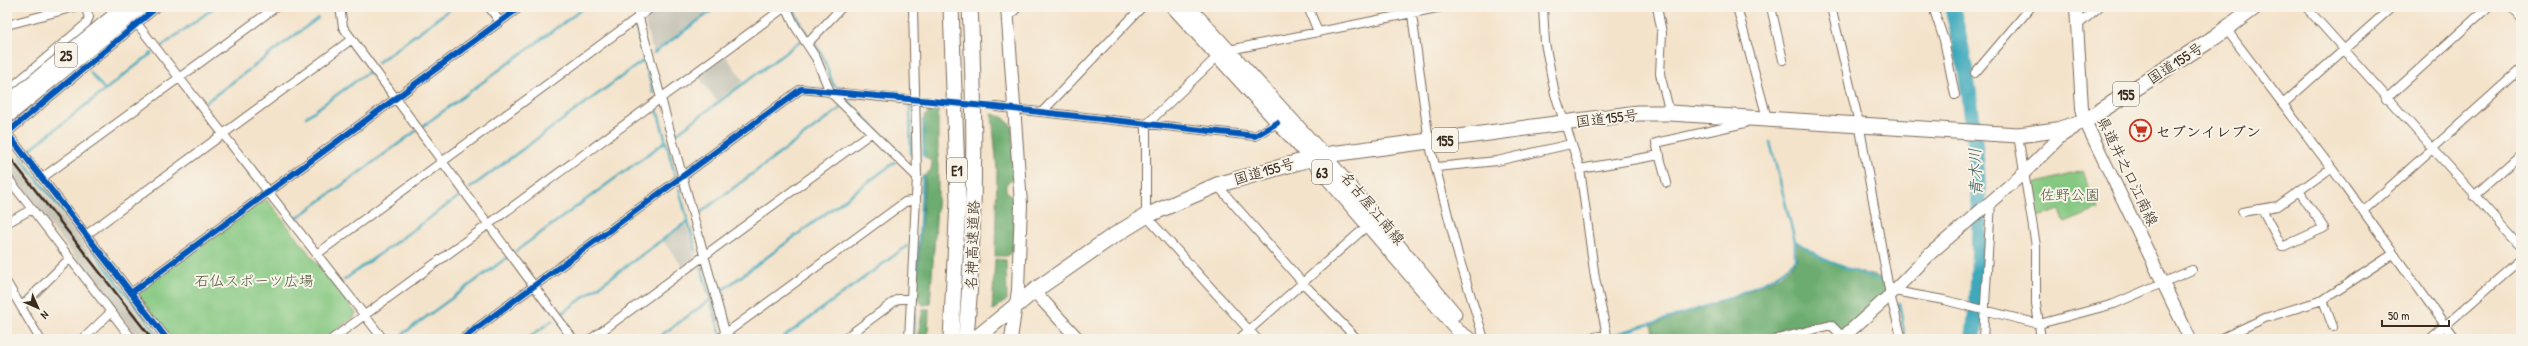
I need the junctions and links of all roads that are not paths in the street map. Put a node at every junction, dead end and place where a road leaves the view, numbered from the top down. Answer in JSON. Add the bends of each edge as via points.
{"nodes":[{"id":1,"x":75,"y":7,"type":"edge"},
{"id":2,"x":85,"y":7,"type":"edge"},
{"id":3,"x":124,"y":7,"type":"edge"},
{"id":4,"x":141,"y":7,"type":"edge"},
{"id":5,"x":158,"y":7,"type":"edge"},
{"id":6,"x":276,"y":7,"type":"edge"},
{"id":7,"x":340,"y":7,"type":"edge"},
{"id":8,"x":489,"y":7,"type":"edge"},
{"id":9,"x":520,"y":7,"type":"edge"},
{"id":10,"x":636,"y":7,"type":"edge"},
{"id":11,"x":652,"y":7,"type":"edge"},
{"id":12,"x":785,"y":7,"type":"edge"},
{"id":13,"x":842,"y":7,"type":"edge"},
{"id":14,"x":913,"y":7,"type":"edge"},
{"id":15,"x":951,"y":7,"type":"edge"},
{"id":16,"x":970,"y":7,"type":"edge"},
{"id":17,"x":1018,"y":7,"type":"edge"},
{"id":18,"x":1142,"y":7,"type":"edge"},
{"id":19,"x":1172,"y":7,"type":"edge"},
{"id":20,"x":1189,"y":7,"type":"edge"},
{"id":21,"x":1308,"y":7,"type":"edge"},
{"id":22,"x":1442,"y":7,"type":"edge"},
{"id":23,"x":1543,"y":7,"type":"edge"},
{"id":24,"x":1658,"y":7,"type":"edge"},
{"id":25,"x":1737,"y":7,"type":"edge"},
{"id":26,"x":1771,"y":7,"type":"edge"},
{"id":27,"x":1831,"y":7,"type":"edge"},
{"id":28,"x":1934,"y":7,"type":"edge"},
{"id":29,"x":2031,"y":7,"type":"edge"},
{"id":30,"x":2076,"y":7,"type":"edge"},
{"id":31,"x":2099,"y":7,"type":"edge"},
{"id":32,"x":2255,"y":7,"type":"edge"},
{"id":33,"x":2306,"y":7,"type":"edge"},
{"id":34,"x":2392,"y":7,"type":"edge"},
{"id":35,"x":2488,"y":7,"type":"edge"},
{"id":36,"x":2511,"y":7,"type":"edge"},
{"id":37,"x":1412,"y":9,"type":"edge"},
{"id":38,"x":1007,"y":12,"type":"edge"},
{"id":39,"x":639,"y":17,"type":"junction"},
{"id":40,"x":2521,"y":18,"type":"edge"},
{"id":41,"x":500,"y":22,"type":"junction"},
{"id":42,"x":137,"y":24,"type":"junction"},
{"id":43,"x":7,"y":25,"type":"edge"},
{"id":44,"x":2077,"y":26,"type":"junction"},
{"id":45,"x":2226,"y":29,"type":"junction"},
{"id":46,"x":1318,"y":32,"type":"junction"},
{"id":47,"x":352,"y":39,"type":"junction"},
{"id":48,"x":807,"y":44,"type":"junction"},
{"id":49,"x":1229,"y":50,"type":"junction"},
{"id":50,"x":2342,"y":50,"type":"junction"},
{"id":51,"x":1217,"y":57,"type":"junction"},
{"id":52,"x":1783,"y":60,"type":"dead end"},
{"id":53,"x":2521,"y":69,"type":"edge"},
{"id":54,"x":1975,"y":73,"type":"dead end"},
{"id":55,"x":178,"y":77,"type":"junction"},
{"id":56,"x":7,"y":91,"type":"edge"},
{"id":57,"x":830,"y":92,"type":"junction"},
{"id":58,"x":1955,"y":95,"type":"dead end"},
{"id":59,"x":396,"y":98,"type":"junction"},
{"id":60,"x":661,"y":98,"type":"junction"},
{"id":61,"x":916,"y":99,"type":"junction"},
{"id":62,"x":2386,"y":99,"type":"junction"},
{"id":63,"x":931,"y":102,"type":"tunnel mouth"},
{"id":64,"x":7,"y":103,"type":"edge"},
{"id":65,"x":2283,"y":104,"type":"junction"},
{"id":66,"x":996,"y":107,"type":"tunnel mouth"},
{"id":67,"x":1015,"y":109,"type":"junction"},
{"id":68,"x":1042,"y":112,"type":"junction"},
{"id":69,"x":1670,"y":113,"type":"junction"},
{"id":70,"x":7,"y":117,"type":"edge"},
{"id":71,"x":1767,"y":118,"type":"junction"},
{"id":72,"x":2085,"y":121,"type":"junction"},
{"id":73,"x":1277,"y":123,"type":"junction"},
{"id":74,"x":1565,"y":123,"type":"junction"},
{"id":75,"x":1859,"y":124,"type":"junction"},
{"id":76,"x":1146,"y":125,"type":"junction"},
{"id":77,"x":9,"y":129,"type":"edge"},
{"id":78,"x":222,"y":133,"type":"junction"},
{"id":79,"x":871,"y":133,"type":"junction"},
{"id":80,"x":2018,"y":134,"type":"junction"},
{"id":81,"x":1429,"y":142,"type":"junction"},
{"id":82,"x":1570,"y":144,"type":"junction"},
{"id":83,"x":2432,"y":149,"type":"junction"},
{"id":84,"x":2521,"y":154,"type":"edge"},
{"id":85,"x":1660,"y":155,"type":"junction"},
{"id":86,"x":1317,"y":157,"type":"junction"},
{"id":87,"x":442,"y":162,"type":"junction"},
{"id":88,"x":1437,"y":167,"type":"junction"},
{"id":89,"x":2331,"y":168,"type":"junction"},
{"id":90,"x":1580,"y":169,"type":"junction"},
{"id":91,"x":2024,"y":173,"type":"junction"},
{"id":92,"x":7,"y":177,"type":"edge"},
{"id":93,"x":682,"y":177,"type":"junction"},
{"id":94,"x":917,"y":177,"type":"junction"},
{"id":95,"x":42,"y":178,"type":"junction"},
{"id":96,"x":1667,"y":183,"type":"dead end"},
{"id":97,"x":1217,"y":185,"type":"junction"},
{"id":98,"x":2298,"y":191,"type":"junction"},
{"id":99,"x":268,"y":192,"type":"junction"},
{"id":100,"x":2474,"y":196,"type":"junction"},
{"id":101,"x":916,"y":200,"type":"junction"},
{"id":102,"x":1989,"y":204,"type":"junction"},
{"id":103,"x":32,"y":209,"type":"junction"},
{"id":104,"x":2262,"y":209,"type":"junction"},
{"id":105,"x":2363,"y":211,"type":"junction"},
{"id":106,"x":2242,"y":212,"type":"dead end"},
{"id":107,"x":1146,"y":216,"type":"junction"},
{"id":108,"x":7,"y":223,"type":"edge"},
{"id":109,"x":488,"y":224,"type":"junction"},
{"id":110,"x":1367,"y":226,"type":"junction"},
{"id":111,"x":86,"y":235,"type":"junction"},
{"id":112,"x":2521,"y":247,"type":"edge"},
{"id":113,"x":317,"y":254,"type":"junction"},
{"id":114,"x":2393,"y":254,"type":"junction"},
{"id":115,"x":704,"y":257,"type":"junction"},
{"id":116,"x":70,"y":258,"type":"junction"},
{"id":117,"x":2521,"y":260,"type":"edge"},
{"id":118,"x":2192,"y":270,"type":"dead end"},
{"id":119,"x":1302,"y":282,"type":"junction"},
{"id":120,"x":7,"y":283,"type":"edge"},
{"id":121,"x":2164,"y":283,"type":"junction"},
{"id":122,"x":534,"y":286,"type":"junction"},
{"id":123,"x":1034,"y":291,"type":"junction"},
{"id":124,"x":131,"y":292,"type":"junction"},
{"id":125,"x":1892,"y":293,"type":"junction"},
{"id":126,"x":910,"y":299,"type":"junction"},
{"id":127,"x":2323,"y":300,"type":"junction"},
{"id":128,"x":21,"y":307,"type":"junction"},
{"id":129,"x":1014,"y":309,"type":"junction"},
{"id":130,"x":1986,"y":311,"type":"junction"},
{"id":131,"x":111,"y":312,"type":"junction"},
{"id":132,"x":364,"y":315,"type":"junction"},
{"id":133,"x":2039,"y":324,"type":"junction"},
{"id":134,"x":2333,"y":326,"type":"dead end"},
{"id":135,"x":2446,"y":326,"type":"junction"},
{"id":136,"x":1249,"y":330,"type":"junction"},
{"id":137,"x":727,"y":336,"type":"edge"},
{"id":138,"x":951,"y":336,"type":"edge"},
{"id":139,"x":1599,"y":338,"type":"edge"},
{"id":140,"x":1842,"y":338,"type":"edge"},
{"id":141,"x":40,"y":339,"type":"edge"},
{"id":142,"x":83,"y":339,"type":"edge"},
{"id":143,"x":132,"y":339,"type":"edge"},
{"id":144,"x":167,"y":339,"type":"edge"},
{"id":145,"x":332,"y":339,"type":"edge"},
{"id":146,"x":383,"y":339,"type":"edge"},
{"id":147,"x":462,"y":339,"type":"edge"},
{"id":148,"x":573,"y":339,"type":"edge"},
{"id":149,"x":591,"y":339,"type":"edge"},
{"id":150,"x":718,"y":339,"type":"edge"},
{"id":151,"x":844,"y":339,"type":"edge"},
{"id":152,"x":909,"y":339,"type":"edge"},
{"id":153,"x":966,"y":339,"type":"edge"},
{"id":154,"x":976,"y":339,"type":"edge"},
{"id":155,"x":1011,"y":339,"type":"edge"},
{"id":156,"x":1078,"y":339,"type":"edge"},
{"id":157,"x":1239,"y":339,"type":"edge"},
{"id":158,"x":1258,"y":339,"type":"edge"},
{"id":159,"x":1357,"y":339,"type":"edge"},
{"id":160,"x":1471,"y":339,"type":"edge"},
{"id":161,"x":1484,"y":339,"type":"edge"},
{"id":162,"x":1586,"y":339,"type":"edge"},
{"id":163,"x":1777,"y":339,"type":"edge"},
{"id":164,"x":1902,"y":339,"type":"edge"},
{"id":165,"x":1983,"y":339,"type":"edge"},
{"id":166,"x":2041,"y":339,"type":"edge"},
{"id":167,"x":2190,"y":339,"type":"edge"},
{"id":168,"x":2222,"y":339,"type":"edge"},
{"id":169,"x":2430,"y":339,"type":"edge"},
{"id":170,"x":2455,"y":339,"type":"edge"}],
"edges":[{"from":1,"to":43,"type":"street"},
{"from":2,"to":56,"type":"street","via":[[88,17],[86,24]]},
{"from":3,"to":42,"type":"street"},
{"from":3,"to":64,"type":"main road","number":"25","bridge":true},
{"from":4,"to":70,"type":"main road","number":"25","bridge":true},
{"from":5,"to":42,"type":"street"},
{"from":6,"to":55,"type":"street"},
{"from":7,"to":47,"type":"street","via":[[343,27]]},
{"from":8,"to":41,"type":"street"},
{"from":9,"to":41,"type":"street"},
{"from":10,"to":39,"type":"street"},
{"from":11,"to":39,"type":"street"},
{"from":12,"to":48,"type":"street"},
{"from":12,"to":60,"type":"street"},
{"from":13,"to":48,"type":"street"},
{"from":14,"to":61,"type":"street"},
{"from":15,"to":138,"type":"highway","name":"名神高速道路","number":"E1","via":[[958,201]]},
{"from":16,"to":153,"type":"highway","name":"名神高速道路","number":"E1","via":[[974,200]]},
{"from":17,"to":38,"type":"street"},
{"from":18,"to":68,"type":"street"},
{"from":19,"to":51,"type":"main road","name":"名古屋江南線","number":"63"},
{"from":20,"to":49,"type":"main road","name":"名古屋江南線","number":"63"},
{"from":21,"to":46,"type":"street"},
{"from":22,"to":37,"type":"street"},
{"from":23,"to":74,"type":"street","via":[[1555,94]]},
{"from":24,"to":69,"type":"street","via":[[1662,34],[1660,74]]},
{"from":25,"to":71,"type":"street"},
{"from":26,"to":52,"type":"street"},
{"from":27,"to":75,"type":"street"},
{"from":28,"to":58,"type":"street","via":[[1944,40]]},
{"from":29,"to":54,"type":"street"},
{"from":30,"to":44,"type":"street","name":"県道井之口江南線"},
{"from":31,"to":44,"type":"street"},
{"from":32,"to":45,"type":"highway","name":"国道155号","number":"155"},
{"from":33,"to":50,"type":"street"},
{"from":34,"to":50,"type":"street"},
{"from":35,"to":62,"type":"street"},
{"from":36,"to":40,"type":"street"},
{"from":37,"to":46,"type":"street"},
{"from":37,"to":81,"type":"street"},
{"from":38,"to":67,"type":"street"},
{"from":39,"to":60,"type":"street"},
{"from":39,"to":87,"type":"street"},
{"from":41,"to":59,"type":"street"},
{"from":42,"to":55,"type":"street"},
{"from":42,"to":77,"type":"street"},
{"from":44,"to":72,"type":"street","name":"県道井之口江南線"},
{"from":45,"to":65,"type":"street"},
{"from":45,"to":72,"type":"highway","name":"国道155号","number":"155"},
{"from":46,"to":49,"type":"street"},
{"from":47,"to":59,"type":"street"},
{"from":47,"to":78,"type":"street"},
{"from":48,"to":57,"type":"street","via":[[816,58]]},
{"from":49,"to":86,"type":"main road","name":"名古屋江南線","number":"63"},
{"from":50,"to":62,"type":"street"},
{"from":50,"to":65,"type":"street"},
{"from":51,"to":73,"type":"main road","name":"名古屋江南線","number":"63"},
{"from":51,"to":76,"type":"street"},
{"from":53,"to":83,"type":"street"},
{"from":55,"to":78,"type":"street"},
{"from":55,"to":95,"type":"street"},
{"from":57,"to":61,"type":"street"},
{"from":57,"to":79,"type":"street"},
{"from":57,"to":93,"type":"street","via":[[801,89]]},
{"from":59,"to":87,"type":"street"},
{"from":59,"to":99,"type":"street"},
{"from":60,"to":93,"type":"street"},
{"from":60,"to":109,"type":"street"},
{"from":61,"to":63,"type":"street"},
{"from":61,"to":94,"type":"street"},
{"from":62,"to":83,"type":"street"},
{"from":65,"to":89,"type":"street"},
{"from":66,"to":67,"type":"street"},
{"from":67,"to":68,"type":"street"},
{"from":67,"to":129,"type":"street","via":[[1021,204],[1018,290]]},
{"from":68,"to":76,"type":"street"},
{"from":69,"to":71,"type":"highway","name":"国道155号","number":"155"},
{"from":69,"to":74,"type":"highway","name":"国道155号","number":"155","via":[[1617,115]]},
{"from":71,"to":75,"type":"highway","name":"国道155号","number":"155"},
{"from":71,"to":85,"type":"street","via":[[1656,143]]},
{"from":72,"to":80,"type":"highway","name":"国道155号","number":"155","via":[[2057,130]]},
{"from":72,"to":91,"type":"street","via":[[2060,137]]},
{"from":72,"to":121,"type":"street","name":"県道井之口江南線"},
{"from":73,"to":76,"type":"street","via":[[1255,136]]},
{"from":73,"to":86,"type":"main road","name":"名古屋江南線","number":"63"},
{"from":74,"to":81,"type":"highway","name":"国道155号","number":"155"},
{"from":74,"to":82,"type":"street"},
{"from":75,"to":80,"type":"highway","name":"国道155号","number":"155"},
{"from":75,"to":125,"type":"street"},
{"from":76,"to":107,"type":"street"},
{"from":77,"to":95,"type":"street","via":[[7,133]]},
{"from":78,"to":99,"type":"street"},
{"from":78,"to":111,"type":"street"},
{"from":79,"to":94,"type":"street"},
{"from":79,"to":115,"type":"street"},
{"from":80,"to":91,"type":"street"},
{"from":81,"to":86,"type":"highway","name":"国道155号","number":"155"},
{"from":81,"to":88,"type":"street"},
{"from":82,"to":88,"type":"street","via":[[1497,161]]},
{"from":82,"to":90,"type":"street"},
{"from":83,"to":100,"type":"street"},
{"from":83,"to":105,"type":"street"},
{"from":84,"to":100,"type":"street"},
{"from":85,"to":90,"type":"street"},
{"from":85,"to":96,"type":"street"},
{"from":86,"to":97,"type":"highway","name":"国道155号","number":"155"},
{"from":86,"to":110,"type":"main road","name":"名古屋江南線","number":"63"},
{"from":86,"to":160,"type":"main road","name":"名古屋江南線","number":"63","via":[[1400,246]]},
{"from":87,"to":109,"type":"street"},
{"from":87,"to":113,"type":"street"},
{"from":88,"to":161,"type":"street","via":[[1459,258]]},
{"from":89,"to":98,"type":"street"},
{"from":89,"to":105,"type":"street"},
{"from":90,"to":139,"type":"street","via":[[1595,278],[1607,335]]},
{"from":91,"to":102,"type":"street"},
{"from":91,"to":133,"type":"street","via":[[2036,246],[2036,304]]},
{"from":92,"to":103,"type":"street"},
{"from":93,"to":115,"type":"street"},
{"from":93,"to":122,"type":"street"},
{"from":94,"to":101,"type":"street"},
{"from":95,"to":111,"type":"street"},
{"from":97,"to":107,"type":"highway","name":"国道155号","number":"155"},
{"from":97,"to":119,"type":"street"},
{"from":98,"to":104,"type":"street","via":[[2278,206]]},
{"from":98,"to":104,"type":"street","via":[[2324,228],[2282,247]]},
{"from":99,"to":113,"type":"street"},
{"from":99,"to":124,"type":"street"},
{"from":100,"to":112,"type":"street"},
{"from":101,"to":126,"type":"street"},
{"from":101,"to":137,"type":"street","via":[[905,202]]},
{"from":102,"to":125,"type":"street","via":[[1932,253]]},
{"from":102,"to":130,"type":"street"},
{"from":103,"to":108,"type":"street"},
{"from":103,"to":116,"type":"street"},
{"from":104,"to":106,"type":"street"},
{"from":105,"to":114,"type":"street"},
{"from":107,"to":123,"type":"highway","name":"国道155号","number":"155"},
{"from":107,"to":136,"type":"street"},
{"from":109,"to":122,"type":"street"},
{"from":109,"to":132,"type":"street"},
{"from":110,"to":119,"type":"street"},
{"from":110,"to":160,"type":"main road","name":"名古屋江南線","number":"63","via":[[1458,331]]},
{"from":111,"to":124,"type":"street"},
{"from":113,"to":132,"type":"street"},
{"from":114,"to":127,"type":"street"},
{"from":114,"to":135,"type":"street"},
{"from":115,"to":137,"type":"street"},
{"from":115,"to":149,"type":"street"},
{"from":116,"to":128,"type":"street"},
{"from":116,"to":131,"type":"street"},
{"from":117,"to":135,"type":"street"},
{"from":118,"to":121,"type":"street"},
{"from":119,"to":136,"type":"street"},
{"from":119,"to":159,"type":"street"},
{"from":120,"to":128,"type":"street"},
{"from":121,"to":133,"type":"street","via":[[2114,304]]},
{"from":121,"to":167,"type":"street","name":"県道井之口江南線"},
{"from":122,"to":147,"type":"street"},
{"from":122,"to":148,"type":"street"},
{"from":123,"to":129,"type":"highway","name":"国道155号","number":"155"},
{"from":123,"to":156,"type":"street"},
{"from":124,"to":144,"type":"street"},
{"from":125,"to":130,"type":"street"},
{"from":125,"to":140,"type":"street"},
{"from":125,"to":164,"type":"street"},
{"from":126,"to":151,"type":"street","via":[[898,299]]},
{"from":126,"to":152,"type":"street"},
{"from":127,"to":134,"type":"street"},
{"from":127,"to":168,"type":"street","via":[[2265,318]]},
{"from":128,"to":141,"type":"street"},
{"from":129,"to":154,"type":"highway","name":"国道155号","number":"155"},
{"from":129,"to":155,"type":"street"},
{"from":130,"to":133,"type":"street"},
{"from":130,"to":165,"type":"street"},
{"from":131,"to":142,"type":"street"},
{"from":131,"to":143,"type":"street"},
{"from":132,"to":145,"type":"street"},
{"from":132,"to":146,"type":"street"},
{"from":133,"to":166,"type":"street"},
{"from":135,"to":169,"type":"street"},
{"from":135,"to":170,"type":"street"},
{"from":136,"to":157,"type":"street"},
{"from":136,"to":158,"type":"street"},
{"from":137,"to":150,"type":"street"},
{"from":139,"to":162,"type":"street"},
{"from":140,"to":163,"type":"street","via":[[1831,326]]}]}
